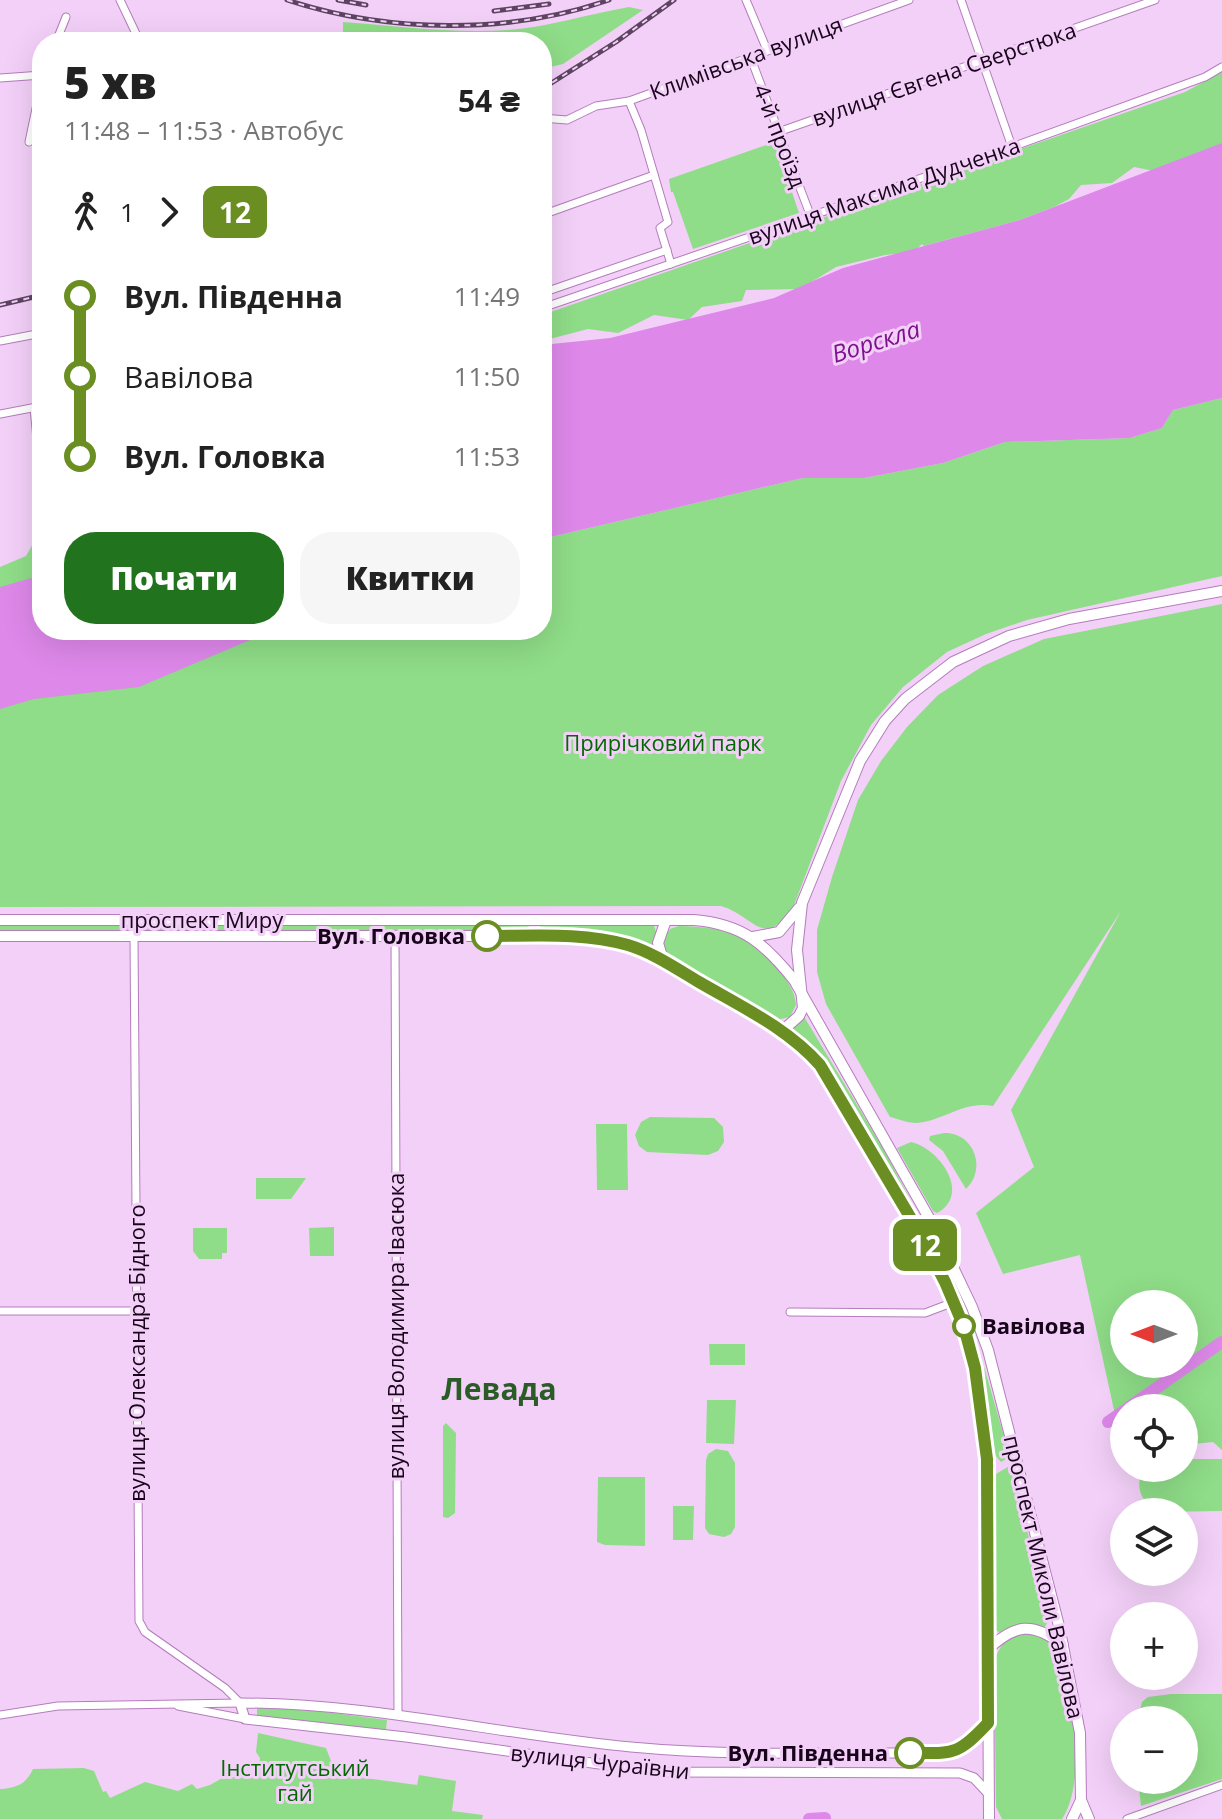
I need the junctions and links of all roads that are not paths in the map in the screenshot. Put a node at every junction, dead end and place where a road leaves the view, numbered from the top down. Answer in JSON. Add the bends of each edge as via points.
{"nodes":[{"id":1,"x":120,"y":0,"type":"edge"},
{"id":2,"x":746,"y":0,"type":"edge"},
{"id":3,"x":880,"y":0,"type":"edge"},
{"id":4,"x":909,"y":0,"type":"edge"},
{"id":5,"x":961,"y":0,"type":"edge"},
{"id":6,"x":1155,"y":0,"type":"edge"},
{"id":7,"x":883,"y":9,"type":"junction"},
{"id":8,"x":66,"y":17,"type":"dead end"},
{"id":9,"x":60,"y":32,"type":"edge"},
{"id":10,"x":135,"y":32,"type":"edge"},
{"id":11,"x":767,"y":50,"type":"junction"},
{"id":12,"x":750,"y":56,"type":"junction"},
{"id":13,"x":982,"y":61,"type":"junction"},
{"id":14,"x":1222,"y":67,"type":"edge"},
{"id":15,"x":0,"y":78,"type":"edge"},
{"id":16,"x":32,"y":78,"type":"edge"},
{"id":17,"x":629,"y":101,"type":"junction"},
{"id":18,"x":552,"y":119,"type":"edge"},
{"id":19,"x":32,"y":127,"type":"edge"},
{"id":20,"x":778,"y":132,"type":"junction"},
{"id":21,"x":29,"y":142,"type":"dead end"},
{"id":22,"x":1012,"y":147,"type":"junction"},
{"id":23,"x":654,"y":175,"type":"junction"},
{"id":24,"x":552,"y":211,"type":"edge"},
{"id":25,"x":811,"y":217,"type":"junction"},
{"id":26,"x":667,"y":250,"type":"junction"},
{"id":27,"x":671,"y":264,"type":"junction"},
{"id":28,"x":552,"y":290,"type":"edge"},
{"id":29,"x":552,"y":305,"type":"edge"},
{"id":30,"x":32,"y":335,"type":"edge"},
{"id":31,"x":0,"y":341,"type":"edge"},
{"id":32,"x":32,"y":408,"type":"edge"},
{"id":33,"x":0,"y":414,"type":"edge"},
{"id":34,"x":1222,"y":591,"type":"edge"},
{"id":35,"x":802,"y":903,"type":"junction"},
{"id":36,"x":0,"y":920,"type":"edge"},
{"id":37,"x":534,"y":920,"type":"junction"},
{"id":38,"x":666,"y":920,"type":"junction"},
{"id":39,"x":239,"y":921,"type":"junction"},
{"id":40,"x":0,"y":936,"type":"edge"},
{"id":41,"x":134,"y":936,"type":"junction"},
{"id":42,"x":239,"y":936,"type":"junction"},
{"id":43,"x":395,"y":936,"type":"junction"},
{"id":44,"x":533,"y":936,"type":"junction"},
{"id":45,"x":753,"y":937,"type":"junction"},
{"id":46,"x":664,"y":961,"type":"junction"},
{"id":47,"x":803,"y":998,"type":"junction"},
{"id":48,"x":782,"y":1031,"type":"junction"},
{"id":49,"x":933,"y":1225,"type":"junction"},
{"id":50,"x":919,"y":1232,"type":"junction"},
{"id":51,"x":954,"y":1302,"type":"junction"},
{"id":52,"x":0,"y":1311,"type":"edge"},
{"id":53,"x":136,"y":1311,"type":"junction"},
{"id":54,"x":790,"y":1312,"type":"dead end"},
{"id":55,"x":1063,"y":1645,"type":"junction"},
{"id":56,"x":987,"y":1650,"type":"junction"},
{"id":57,"x":168,"y":1703,"type":"junction"},
{"id":58,"x":240,"y":1703,"type":"junction"},
{"id":59,"x":0,"y":1715,"type":"edge"},
{"id":60,"x":398,"y":1715,"type":"junction"},
{"id":61,"x":245,"y":1719,"type":"junction"},
{"id":62,"x":988,"y":1723,"type":"junction"},
{"id":63,"x":395,"y":1736,"type":"junction"},
{"id":64,"x":822,"y":1753,"type":"junction"},
{"id":65,"x":823,"y":1774,"type":"junction"},
{"id":66,"x":1222,"y":1785,"type":"edge"},
{"id":67,"x":989,"y":1794,"type":"junction"},
{"id":68,"x":1081,"y":1800,"type":"junction"},
{"id":69,"x":992,"y":1817,"type":"edge"},
{"id":70,"x":1072,"y":1819,"type":"edge"},
{"id":71,"x":1089,"y":1819,"type":"edge"},
{"id":72,"x":1127,"y":1819,"type":"edge"}],
"edges":[{"from":1,"to":10,"type":"street"},
{"from":2,"to":11,"type":"street"},
{"from":3,"to":7,"type":"street"},
{"from":4,"to":7,"type":"street","name":"Климівська вулиця"},
{"from":5,"to":13,"type":"street"},
{"from":6,"to":13,"type":"street","name":"вулиця Євгена Сверстюка"},
{"from":7,"to":11,"type":"street","name":"Климівська вулиця"},
{"from":8,"to":9,"type":"street"},
{"from":11,"to":12,"type":"street","name":"Климівська вулиця"},
{"from":12,"to":17,"type":"street","name":"Климівська вулиця"},
{"from":12,"to":20,"type":"street","name":"4-й проїзд"},
{"from":13,"to":20,"type":"street","name":"вулиця Євгена Сверстюка"},
{"from":13,"to":22,"type":"street"},
{"from":14,"to":22,"type":"street","name":"вулиця Максима Дудченка"},
{"from":15,"to":16,"type":"street"},
{"from":17,"to":18,"type":"street","name":"Климівська вулиця","via":[[596,106],[567,120]]},
{"from":17,"to":23,"type":"street"},
{"from":19,"to":21,"type":"street"},
{"from":20,"to":25,"type":"street","name":"4-й проїзд"},
{"from":22,"to":25,"type":"street","name":"вулиця Максима Дудченка"},
{"from":23,"to":24,"type":"street"},
{"from":23,"to":26,"type":"street","via":[[668,222],[660,228]]},
{"from":25,"to":27,"type":"street","name":"вулиця Максима Дудченка"},
{"from":26,"to":27,"type":"street"},
{"from":26,"to":28,"type":"street"},
{"from":27,"to":29,"type":"street","name":"вулиця Максима Дудченка"},
{"from":30,"to":31,"type":"street"},
{"from":32,"to":33,"type":"street"},
{"from":34,"to":35,"type":"main road","via":[[1038,627],[982,648],[928,679],[885,721],[866,751]]},
{"from":35,"to":45,"type":"main road","via":[[779,932]]},
{"from":35,"to":47,"type":"main road","via":[[797,950]]},
{"from":36,"to":39,"type":"main road","name":"проспект Миру"},
{"from":37,"to":38,"type":"main road","name":"проспект Миру"},
{"from":37,"to":39,"type":"main road","name":"проспект Миру"},
{"from":37,"to":44,"type":"main road"},
{"from":38,"to":45,"type":"main road","name":"проспект Миру","via":[[716,923]]},
{"from":38,"to":46,"type":"main road","via":[[658,943]]},
{"from":39,"to":42,"type":"main road"},
{"from":40,"to":41,"type":"main road","name":"проспект Миру"},
{"from":41,"to":42,"type":"main road","name":"проспект Миру"},
{"from":41,"to":53,"type":"street","name":"вулиця Олександра Бідного"},
{"from":42,"to":43,"type":"main road","name":"проспект Миру"},
{"from":43,"to":44,"type":"main road","name":"проспект Миру"},
{"from":43,"to":60,"type":"street","name":"вулиця Володимира Івасюка"},
{"from":44,"to":46,"type":"main road","name":"проспект Миру","via":[[621,944]]},
{"from":45,"to":47,"type":"main road","name":"проспект Миру","via":[[794,980]]},
{"from":46,"to":48,"type":"main road","name":"проспект Миру"},
{"from":47,"to":48,"type":"main road","via":[[799,1016]]},
{"from":47,"to":49,"type":"main road","name":"проспект Миколи Вавілова"},
{"from":48,"to":50,"type":"main road","name":"проспект Миколи Вавілова","via":[[820,1065]]},
{"from":49,"to":50,"type":"main road"},
{"from":49,"to":55,"type":"main road","name":"проспект Миколи Вавілова","via":[[988,1350]]},
{"from":50,"to":51,"type":"main road","name":"проспект Миколи Вавілова"},
{"from":51,"to":54,"type":"street","via":[[925,1313]]},
{"from":51,"to":56,"type":"main road","name":"проспект Миколи Вавілова","via":[[975,1368],[985,1430]]},
{"from":52,"to":53,"type":"street"},
{"from":53,"to":58,"type":"street","name":"вулиця Олександра Бідного","via":[[139,1621],[145,1632]]},
{"from":55,"to":56,"type":"main road","via":[[1047,1632],[1023,1628]]},
{"from":55,"to":68,"type":"main road","name":"проспект Миколи Вавілова","via":[[1080,1733]]},
{"from":56,"to":62,"type":"main road","name":"проспект Миколи Вавілова"},
{"from":57,"to":58,"type":"street","name":"вулиця Чураївни"},
{"from":57,"to":59,"type":"street","name":"вулиця Чураївни","via":[[58,1706]]},
{"from":57,"to":61,"type":"street","name":"вулиця Чураївни"},
{"from":58,"to":60,"type":"street","name":"вулиця Чураївни","via":[[321,1705]]},
{"from":58,"to":61,"type":"street"},
{"from":60,"to":63,"type":"street"},
{"from":60,"to":64,"type":"street","name":"вулиця Чураївни","via":[[629,1747]]},
{"from":61,"to":63,"type":"street","name":"вулиця Чураївни"},
{"from":62,"to":64,"type":"street","name":"вулиця Чураївни","via":[[952,1753]]},
{"from":62,"to":67,"type":"main road","name":"проспект Миколи Вавілова"},
{"from":63,"to":65,"type":"street","name":"вулиця Чураївни","via":[[656,1772]]},
{"from":64,"to":65,"type":"street"},
{"from":65,"to":67,"type":"street","name":"вулиця Чураївни","via":[[966,1774]]},
{"from":66,"to":72,"type":"street"},
{"from":67,"to":69,"type":"main road","name":"проспект Миколи Вавілова"},
{"from":68,"to":70,"type":"main road"},
{"from":68,"to":71,"type":"main road","name":"проспект Миколи Вавілова"}]}
